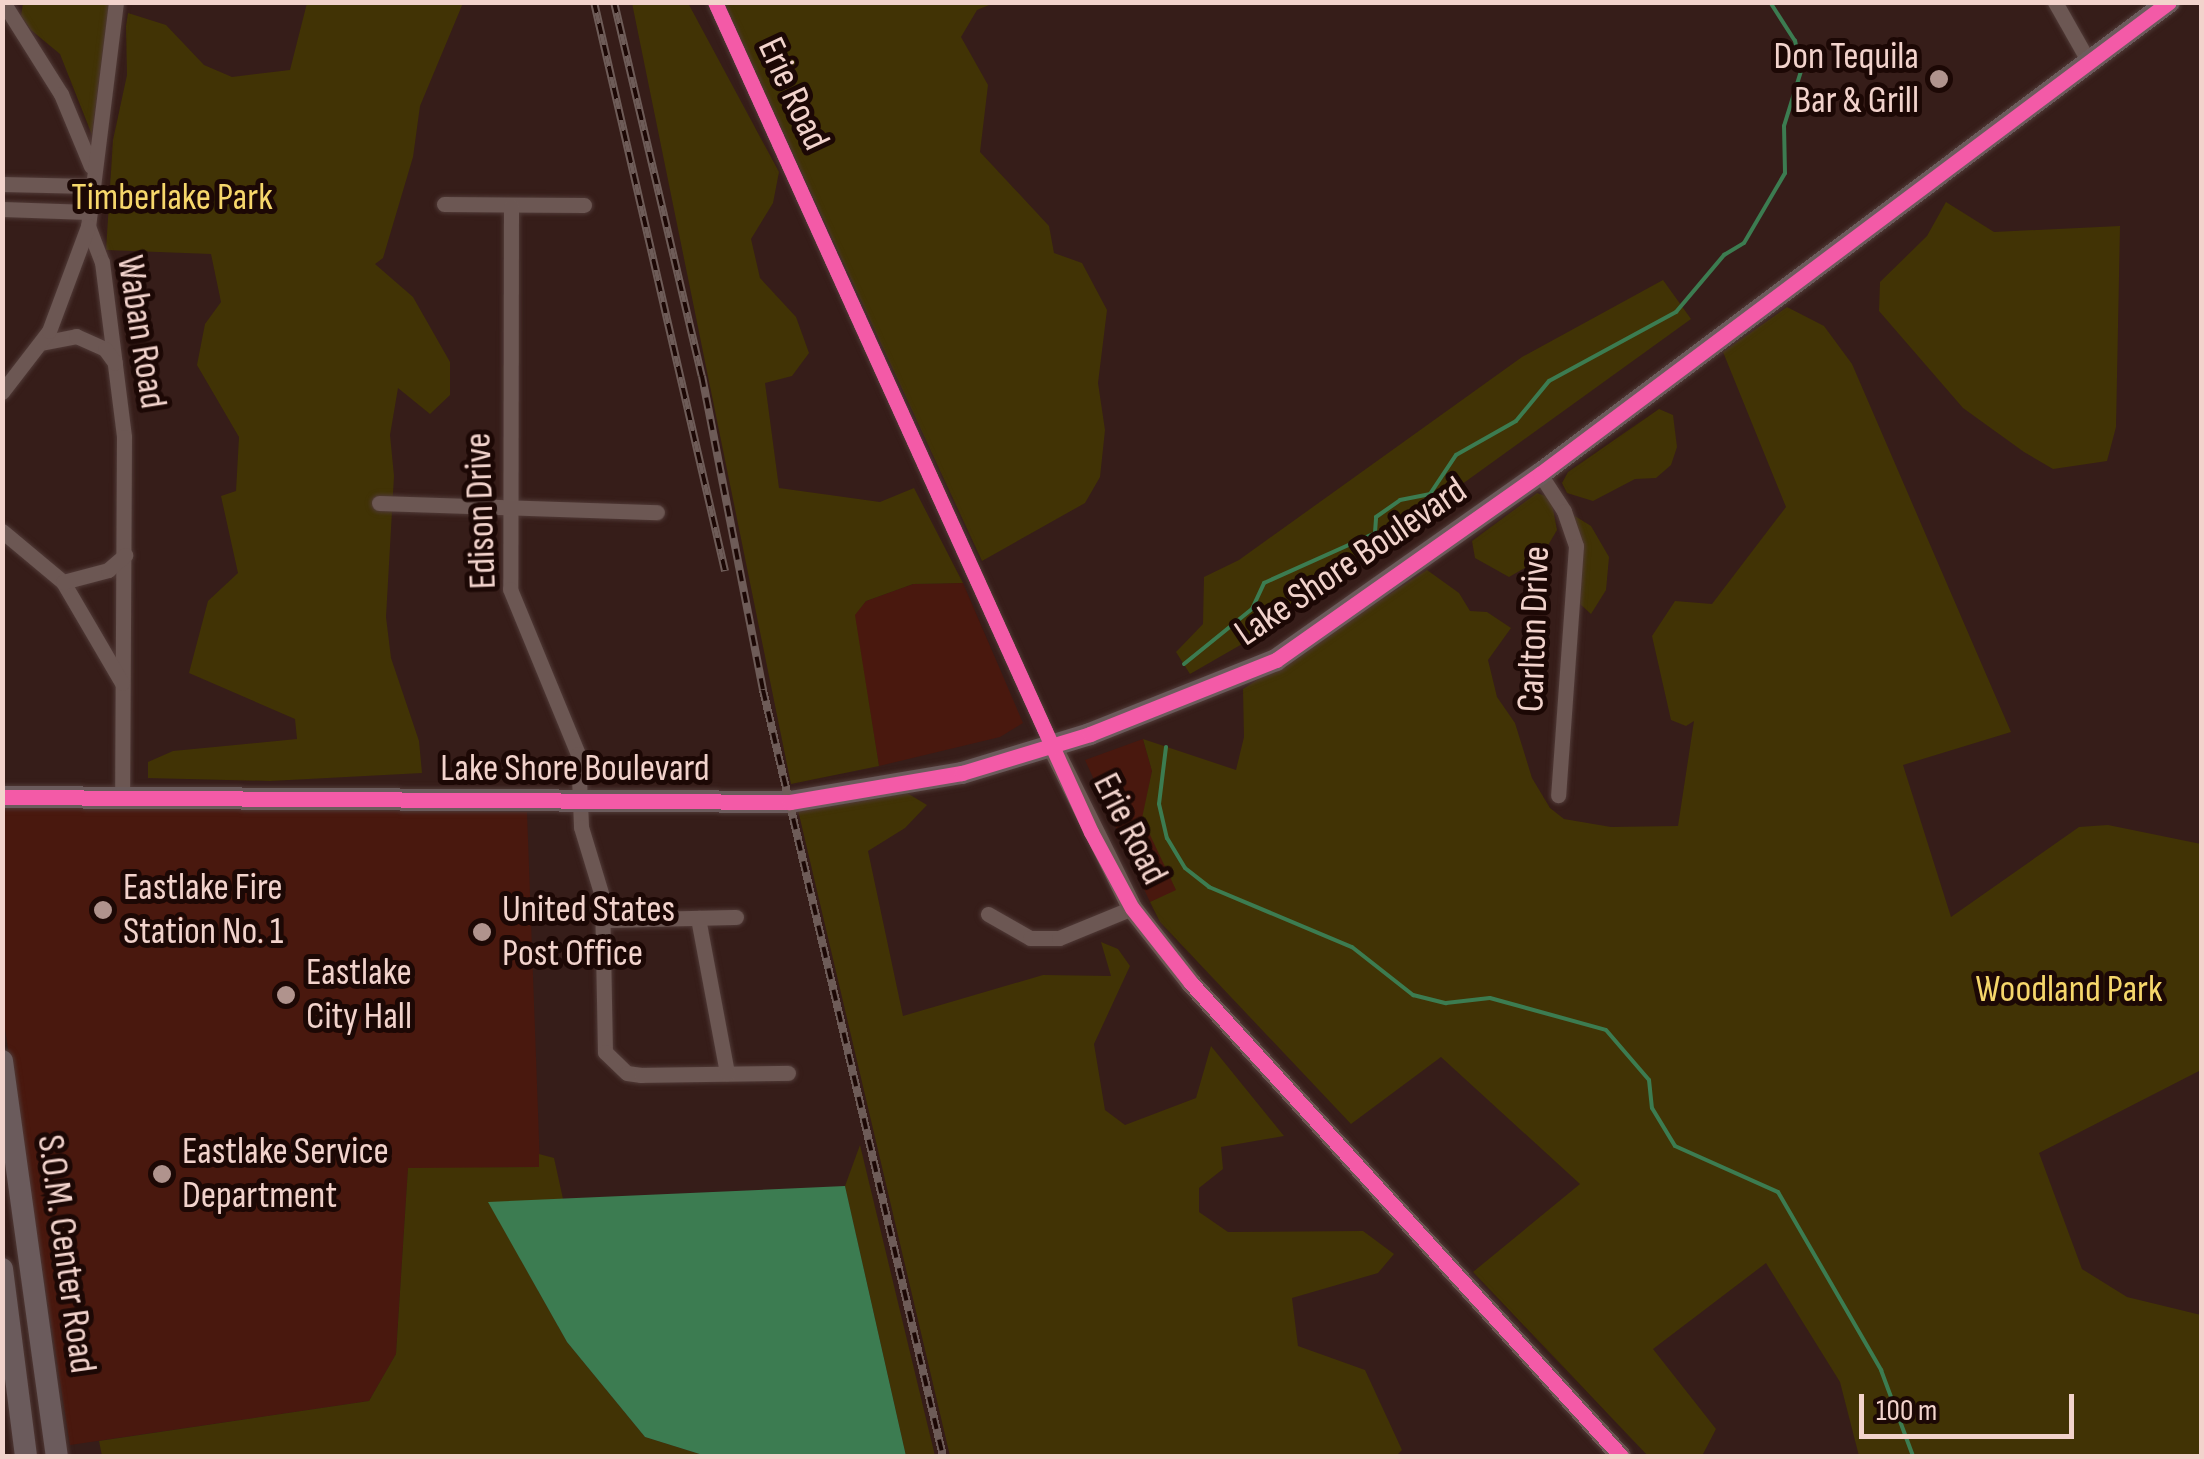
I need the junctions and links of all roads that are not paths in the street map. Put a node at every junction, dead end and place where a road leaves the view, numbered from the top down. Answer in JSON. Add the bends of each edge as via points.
{"nodes":[{"id":1,"x":3,"y":2,"type":"edge"},
{"id":2,"x":116,"y":2,"type":"edge"},
{"id":3,"x":715,"y":2,"type":"edge"},
{"id":4,"x":2054,"y":2,"type":"edge"},
{"id":5,"x":2169,"y":2,"type":"edge"},
{"id":6,"x":2089,"y":62,"type":"junction"},
{"id":7,"x":91,"y":178,"type":"junction"},
{"id":8,"x":2,"y":184,"type":"edge"},
{"id":9,"x":444,"y":204,"type":"dead end"},
{"id":10,"x":584,"y":205,"type":"dead end"},
{"id":11,"x":510,"y":206,"type":"junction"},
{"id":12,"x":2,"y":209,"type":"edge"},
{"id":13,"x":89,"y":219,"type":"junction"},
{"id":14,"x":40,"y":343,"type":"junction"},
{"id":15,"x":115,"y":363,"type":"junction"},
{"id":16,"x":2,"y":392,"type":"edge"},
{"id":17,"x":1540,"y":474,"type":"junction"},
{"id":18,"x":380,"y":502,"type":"dead end"},
{"id":19,"x":509,"y":507,"type":"junction"},
{"id":20,"x":658,"y":512,"type":"dead end"},
{"id":21,"x":2,"y":531,"type":"edge"},
{"id":22,"x":125,"y":555,"type":"junction"},
{"id":23,"x":63,"y":582,"type":"junction"},
{"id":24,"x":123,"y":684,"type":"junction"},
{"id":25,"x":1052,"y":746,"type":"junction"},
{"id":26,"x":1558,"y":795,"type":"dead end"},
{"id":27,"x":2,"y":798,"type":"edge"},
{"id":28,"x":122,"y":798,"type":"junction"},
{"id":29,"x":578,"y":802,"type":"junction"},
{"id":30,"x":1132,"y":908,"type":"junction"},
{"id":31,"x":988,"y":914,"type":"dead end"},
{"id":32,"x":736,"y":917,"type":"dead end"},
{"id":33,"x":698,"y":918,"type":"junction"},
{"id":34,"x":604,"y":920,"type":"junction"},
{"id":35,"x":2,"y":1062,"type":"edge"},
{"id":36,"x":727,"y":1073,"type":"junction"},
{"id":37,"x":788,"y":1073,"type":"dead end"},
{"id":38,"x":2,"y":1269,"type":"edge"},
{"id":39,"x":26,"y":1456,"type":"edge"},
{"id":40,"x":57,"y":1456,"type":"edge"},
{"id":41,"x":1621,"y":1456,"type":"edge"}],
"edges":[{"from":1,"to":7,"type":"street","via":[[61,94]]},
{"from":2,"to":7,"type":"street","name":"Waban Road"},
{"from":3,"to":25,"type":"street","name":"Erie Road"},
{"from":4,"to":6,"type":"street"},
{"from":5,"to":6,"type":"main road","name":"Lake Shore Boulevard"},
{"from":6,"to":17,"type":"main road","name":"Lake Shore Boulevard"},
{"from":7,"to":8,"type":"street"},
{"from":7,"to":13,"type":"street","name":"Waban Road"},
{"from":9,"to":11,"type":"street"},
{"from":10,"to":11,"type":"street"},
{"from":11,"to":19,"type":"street","name":"Edison Drive"},
{"from":12,"to":13,"type":"street"},
{"from":13,"to":14,"type":"street"},
{"from":13,"to":15,"type":"street","name":"Waban Road","via":[[102,262]]},
{"from":14,"to":15,"type":"street","via":[[76,336],[105,349]]},
{"from":14,"to":16,"type":"street"},
{"from":15,"to":22,"type":"street","name":"Waban Road","via":[[124,437]]},
{"from":17,"to":25,"type":"main road","name":"Lake Shore Boulevard","via":[[1276,660]]},
{"from":17,"to":26,"type":"street","name":"Carlton Drive","via":[[1576,546]]},
{"from":18,"to":19,"type":"street"},
{"from":19,"to":20,"type":"street"},
{"from":19,"to":29,"type":"street","name":"Edison Drive","via":[[510,589],[564,709],[578,754]]},
{"from":21,"to":23,"type":"street"},
{"from":22,"to":23,"type":"street","via":[[95,575]]},
{"from":22,"to":24,"type":"street","name":"Waban Road"},
{"from":23,"to":24,"type":"street"},
{"from":24,"to":28,"type":"street","name":"Waban Road"},
{"from":25,"to":29,"type":"main road","name":"Lake Shore Boulevard","via":[[962,773],[790,802]]},
{"from":25,"to":30,"type":"street","name":"Erie Road"},
{"from":27,"to":28,"type":"main road","name":"Lake Shore Boulevard"},
{"from":28,"to":29,"type":"main road","name":"Lake Shore Boulevard"},
{"from":29,"to":34,"type":"street","name":"Edison Drive"},
{"from":30,"to":31,"type":"street","via":[[1059,938],[1030,938]]},
{"from":30,"to":41,"type":"street","name":"Erie Road","via":[[1191,983]]},
{"from":32,"to":33,"type":"street"},
{"from":33,"to":34,"type":"street"},
{"from":33,"to":36,"type":"street"},
{"from":34,"to":36,"type":"street","name":"Edison Drive","via":[[603,1030],[610,1060],[641,1076]]},
{"from":35,"to":40,"type":"main road","name":"S.O.M. Center Road"},
{"from":36,"to":37,"type":"street"},
{"from":38,"to":39,"type":"main road","name":"S.O.M. Center Road"}]}
